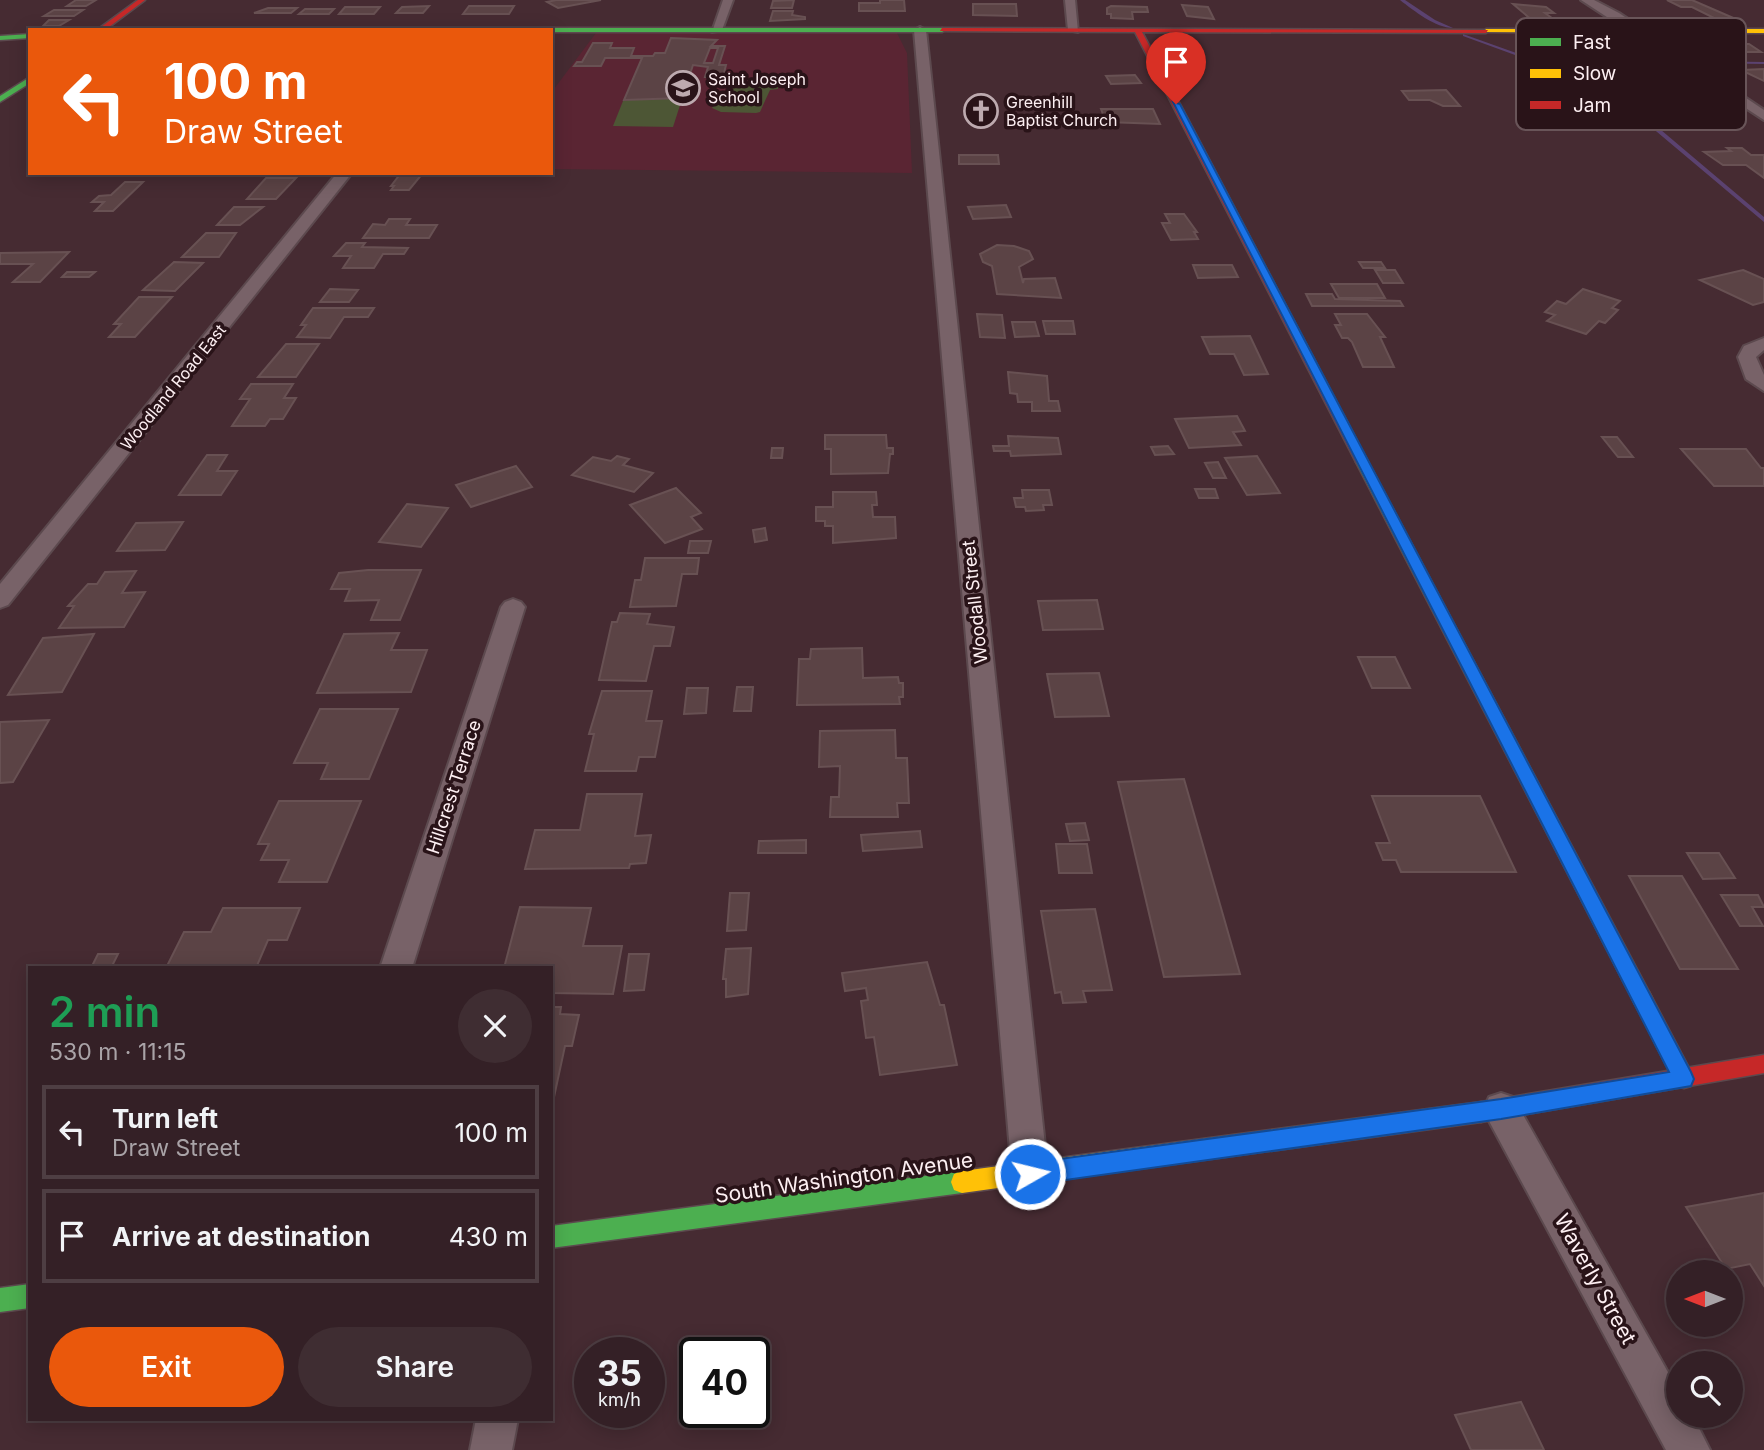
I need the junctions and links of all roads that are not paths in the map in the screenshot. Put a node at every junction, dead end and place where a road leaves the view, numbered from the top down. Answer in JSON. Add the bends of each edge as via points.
{"nodes":[{"id":1,"x":142,"y":0,"type":"edge"},
{"id":2,"x":728,"y":0,"type":"edge"},
{"id":3,"x":1070,"y":0,"type":"edge"},
{"id":4,"x":1586,"y":0,"type":"edge"},
{"id":5,"x":1617,"y":18,"type":"edge"},
{"id":6,"x":103,"y":28,"type":"edge"},
{"id":7,"x":553,"y":30,"type":"edge"},
{"id":8,"x":716,"y":30,"type":"junction"},
{"id":9,"x":920,"y":30,"type":"junction"},
{"id":10,"x":1074,"y":30,"type":"junction"},
{"id":11,"x":1138,"y":31,"type":"junction"},
{"id":12,"x":1516,"y":31,"type":"edge"},
{"id":13,"x":1746,"y":31,"type":"edge"},
{"id":14,"x":1764,"y":31,"type":"edge"},
{"id":15,"x":28,"y":36,"type":"edge"},
{"id":16,"x":0,"y":38,"type":"edge"},
{"id":17,"x":28,"y":80,"type":"edge"},
{"id":18,"x":0,"y":100,"type":"edge"},
{"id":19,"x":1746,"y":104,"type":"edge"},
{"id":20,"x":1764,"y":116,"type":"edge"},
{"id":21,"x":343,"y":175,"type":"edge"},
{"id":22,"x":1764,"y":343,"type":"edge"},
{"id":23,"x":1764,"y":385,"type":"edge"},
{"id":24,"x":0,"y":600,"type":"edge"},
{"id":25,"x":513,"y":607,"type":"dead end"},
{"id":26,"x":397,"y":966,"type":"edge"},
{"id":27,"x":1764,"y":1064,"type":"edge"},
{"id":28,"x":1684,"y":1079,"type":"junction"},
{"id":29,"x":1501,"y":1109,"type":"junction"},
{"id":30,"x":1030,"y":1174,"type":"junction"},
{"id":31,"x":553,"y":1237,"type":"edge"},
{"id":32,"x":28,"y":1296,"type":"edge"},
{"id":33,"x":0,"y":1300,"type":"edge"},
{"id":34,"x":497,"y":1421,"type":"edge"},
{"id":35,"x":491,"y":1450,"type":"edge"},
{"id":36,"x":1689,"y":1450,"type":"edge"}],
"edges":[{"from":1,"to":6,"type":"street"},
{"from":2,"to":8,"type":"street"},
{"from":3,"to":10,"type":"street"},
{"from":4,"to":5,"type":"street"},
{"from":7,"to":8,"type":"street"},
{"from":8,"to":9,"type":"street"},
{"from":9,"to":10,"type":"street"},
{"from":9,"to":30,"type":"street","name":"Woodall Street"},
{"from":10,"to":11,"type":"street"},
{"from":11,"to":12,"type":"street"},
{"from":11,"to":28,"type":"street"},
{"from":13,"to":14,"type":"street"},
{"from":15,"to":16,"type":"street"},
{"from":17,"to":18,"type":"street"},
{"from":19,"to":20,"type":"street"},
{"from":21,"to":24,"type":"street","name":"Woodland Road East"},
{"from":22,"to":23,"type":"street","via":[[1746,357]]},
{"from":25,"to":26,"type":"street","name":"Hillcrest Terrace"},
{"from":27,"to":28,"type":"street","name":"South Washington Avenue"},
{"from":28,"to":29,"type":"street","name":"South Washington Avenue"},
{"from":29,"to":30,"type":"street","name":"South Washington Avenue"},
{"from":29,"to":36,"type":"street","name":"Waverly Street"},
{"from":30,"to":31,"type":"street","name":"South Washington Avenue"},
{"from":32,"to":33,"type":"street"},
{"from":34,"to":35,"type":"street"}]}
